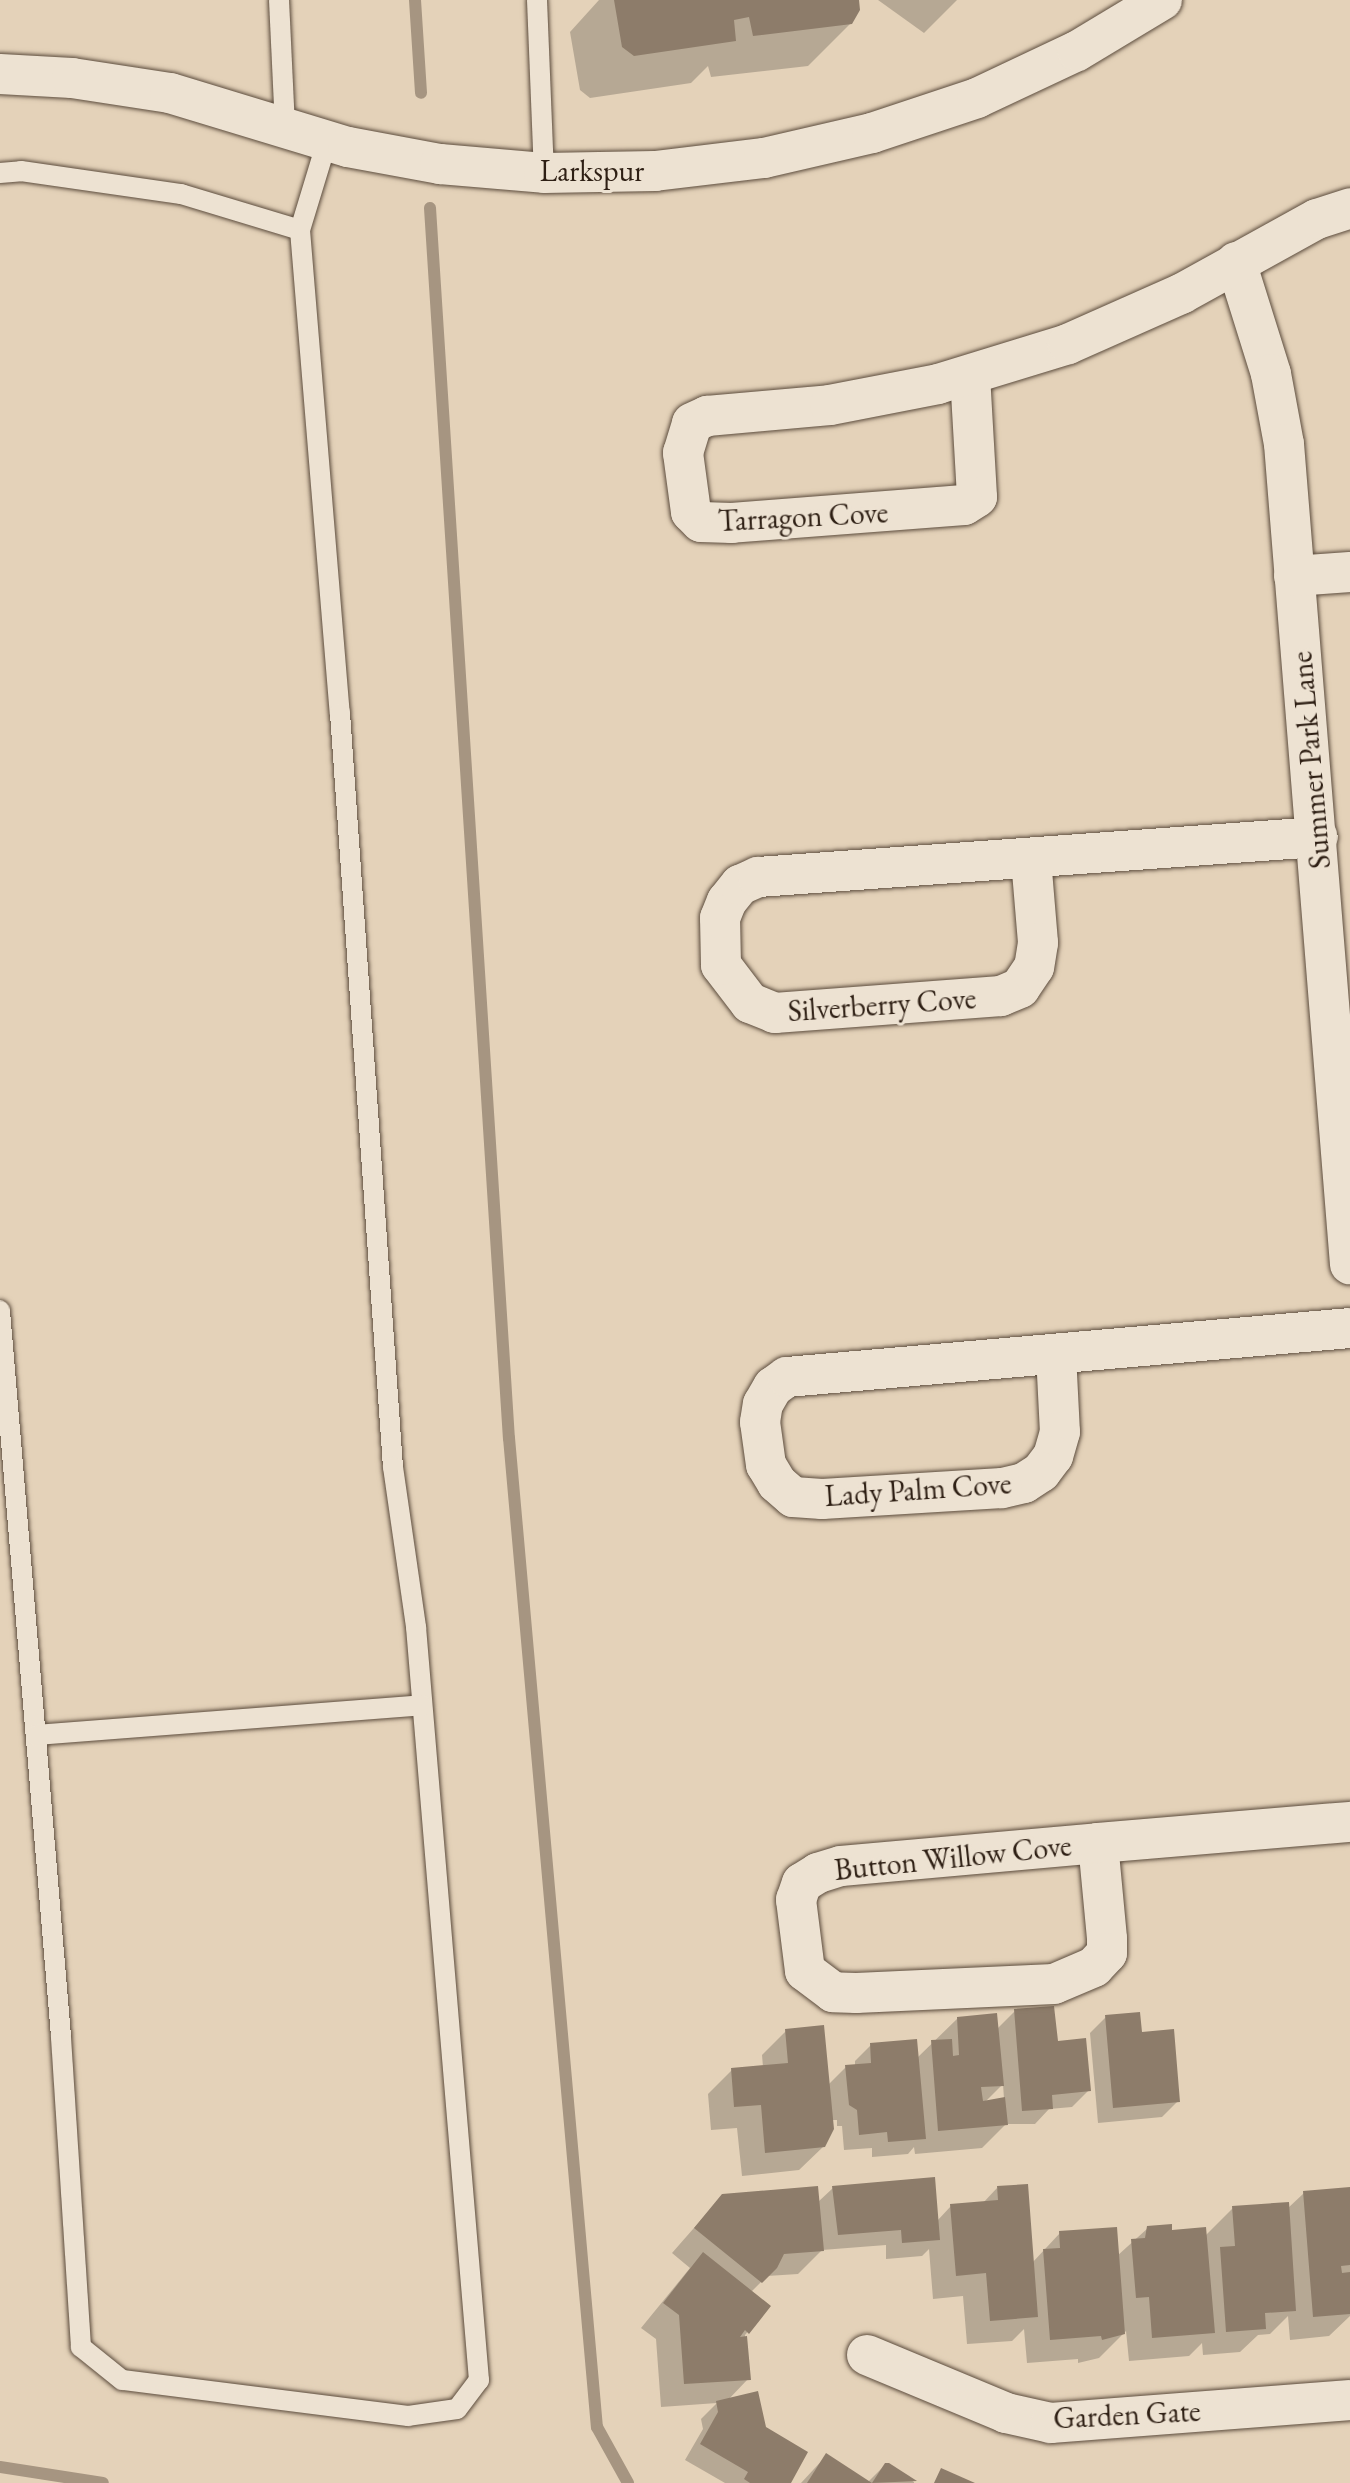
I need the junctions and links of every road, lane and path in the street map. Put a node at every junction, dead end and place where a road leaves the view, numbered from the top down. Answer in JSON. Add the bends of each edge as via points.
{"nodes":[{"id":1,"x":279,"y":0,"type":"edge"},
{"id":2,"x":537,"y":0,"type":"edge"},
{"id":3,"x":1162,"y":0,"type":"edge"},
{"id":4,"x":0,"y":74,"type":"edge"},
{"id":5,"x":285,"y":129,"type":"junction"},
{"id":6,"x":327,"y":141,"type":"junction"},
{"id":7,"x":0,"y":173,"type":"edge"},
{"id":8,"x":544,"y":173,"type":"junction"},
{"id":9,"x":1350,"y":208,"type":"edge"},
{"id":10,"x":300,"y":230,"type":"junction"},
{"id":11,"x":1236,"y":262,"type":"junction"},
{"id":12,"x":970,"y":375,"type":"junction"},
{"id":13,"x":1350,"y":572,"type":"edge"},
{"id":14,"x":1294,"y":576,"type":"junction"},
{"id":15,"x":1318,"y":837,"type":"junction"},
{"id":16,"x":1031,"y":859,"type":"junction"},
{"id":17,"x":1342,"y":1066,"type":"edge"},
{"id":18,"x":1350,"y":1264,"type":"edge"},
{"id":19,"x":0,"y":1311,"type":"edge"},
{"id":20,"x":1350,"y":1328,"type":"edge"},
{"id":21,"x":1056,"y":1354,"type":"junction"},
{"id":22,"x":422,"y":1705,"type":"junction"},
{"id":23,"x":36,"y":1735,"type":"junction"},
{"id":24,"x":1350,"y":1822,"type":"edge"},
{"id":25,"x":1098,"y":1843,"type":"junction"},
{"id":26,"x":867,"y":2355,"type":"dead end"},
{"id":27,"x":1350,"y":2400,"type":"edge"}],
"edges":[{"from":1,"to":5,"type":"lane"},
{"from":2,"to":8,"type":"lane"},
{"from":3,"to":8,"type":"street","name":"Larkspur","via":[[1077,51],[977,98],[872,133],[764,158],[655,171]]},
{"from":4,"to":5,"type":"street","name":"Larkspur","via":[[72,78],[170,93]]},
{"from":5,"to":6,"type":"street","name":"Larkspur"},
{"from":6,"to":8,"type":"street","name":"Larkspur","via":[[440,164]]},
{"from":6,"to":10,"type":"lane"},
{"from":7,"to":10,"type":"lane","via":[[21,171],[181,194]]},
{"from":9,"to":11,"type":"street","name":"Tarragon Cove","via":[[1317,219]]},
{"from":10,"to":22,"type":"lane","via":[[393,1467]]},
{"from":11,"to":12,"type":"street","name":"Tarragon Cove","via":[[1181,294],[1068,344]]},
{"from":11,"to":14,"type":"street","name":"Summer Park Lane","via":[[1274,388],[1284,444]]},
{"from":12,"to":12,"type":"street","name":"Tarragon Cove","via":[[830,405],[707,416],[692,423],[683,453],[691,512],[701,522],[732,523],[964,505],[977,497]]},
{"from":13,"to":14,"type":"street"},
{"from":14,"to":15,"type":"street","name":"Summer Park Lane"},
{"from":15,"to":16,"type":"street","name":"Silverberry Cove"},
{"from":15,"to":17,"type":"street","name":"Summer Park Lane"},
{"from":16,"to":16,"type":"street","name":"Silverberry Cove","via":[[758,877],[740,885],[727,901],[720,918],[721,965],[750,1003],[775,1013],[1001,996],[1020,988],[1034,967],[1038,943]]},
{"from":17,"to":18,"type":"street","name":"Summer Park Lane"},
{"from":19,"to":23,"type":"lane"},
{"from":20,"to":21,"type":"street","name":"Lady Palm Cove"},
{"from":21,"to":21,"type":"street","name":"Lady Palm Cove","via":[[787,1377],[763,1404],[766,1465],[793,1497],[1024,1483],[1053,1456],[1060,1432]]},
{"from":22,"to":23,"type":"lane"},
{"from":22,"to":23,"type":"lane","via":[[479,2380],[457,2409],[408,2416],[122,2380],[81,2347]]},
{"from":24,"to":25,"type":"street","name":"Button Willow Cove"},
{"from":25,"to":25,"type":"street","name":"Button Willow Cove","via":[[1107,1953],[1094,1967],[1054,1984],[856,1993],[833,1992],[805,1971],[796,1900],[802,1883],[818,1873],[841,1866]]},
{"from":26,"to":27,"type":"street","name":"Garden Gate","via":[[1006,2413],[1051,2423]]}]}
